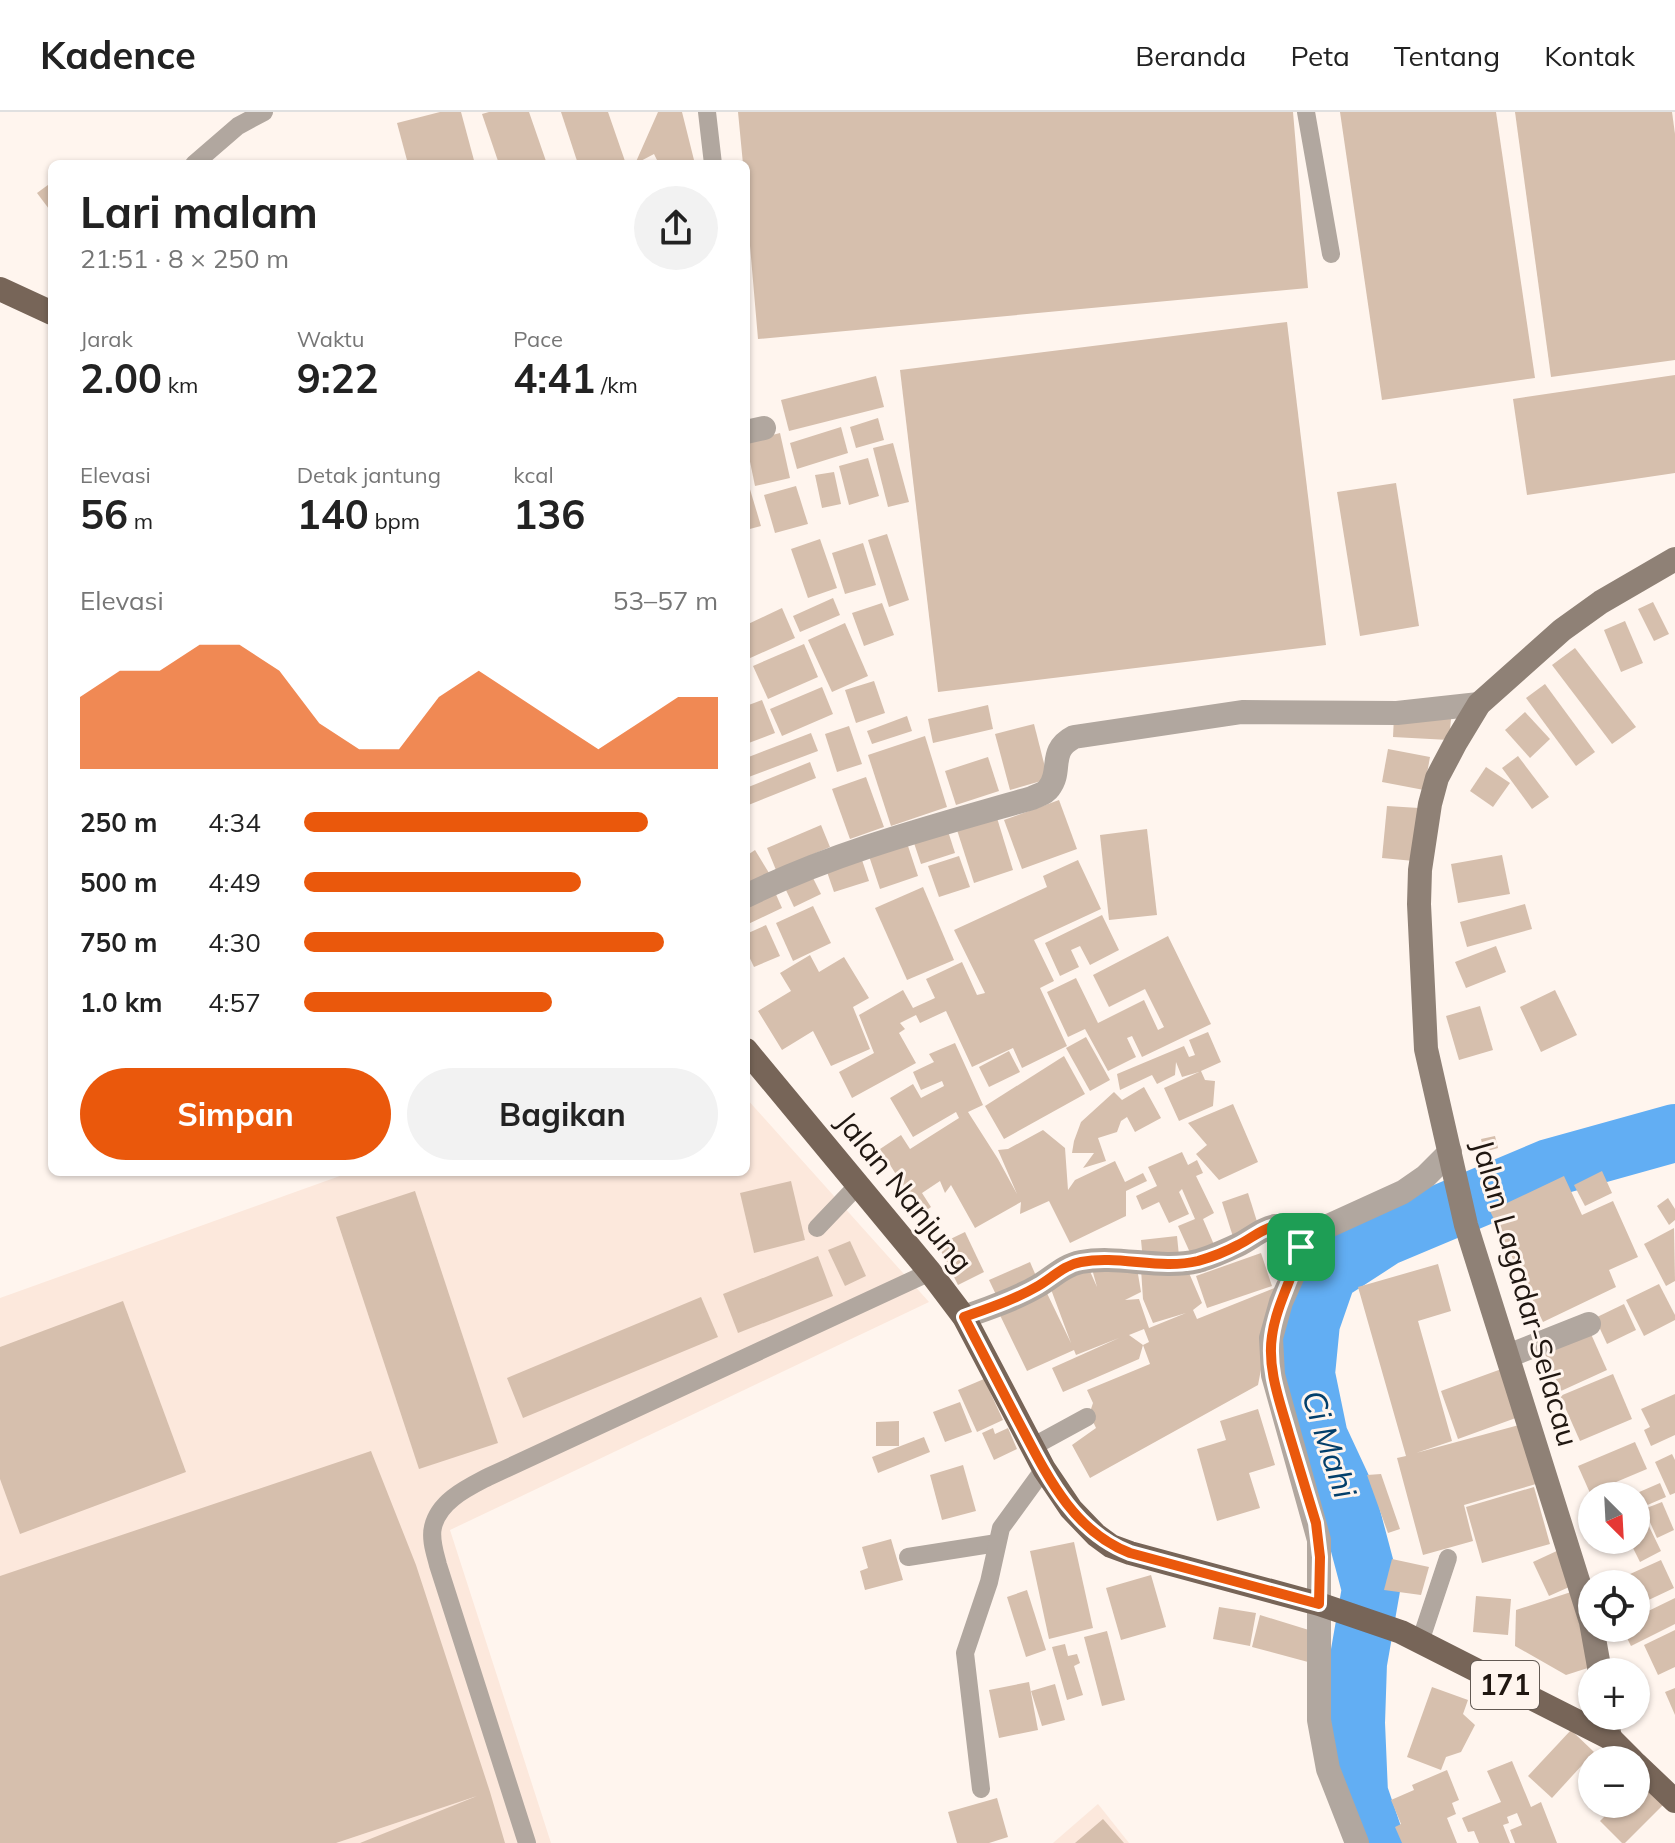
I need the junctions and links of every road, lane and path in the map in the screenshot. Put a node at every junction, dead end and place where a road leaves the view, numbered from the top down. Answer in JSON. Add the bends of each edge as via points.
{"nodes":[{"id":1,"x":264,"y":112,"type":"edge"},
{"id":2,"x":707,"y":112,"type":"edge"},
{"id":3,"x":1306,"y":112,"type":"edge"},
{"id":4,"x":199,"y":160,"type":"edge"},
{"id":5,"x":713,"y":160,"type":"edge"},
{"id":6,"x":1331,"y":254,"type":"dead end"},
{"id":7,"x":0,"y":289,"type":"edge"},
{"id":8,"x":47,"y":304,"type":"edge"},
{"id":9,"x":1675,"y":559,"type":"edge"},
{"id":10,"x":1479,"y":704,"type":"junction"},
{"id":11,"x":750,"y":894,"type":"edge"},
{"id":12,"x":750,"y":1055,"type":"edge"},
{"id":13,"x":1450,"y":1152,"type":"junction"},
{"id":14,"x":858,"y":1185,"type":"junction"},
{"id":15,"x":817,"y":1228,"type":"dead end"},
{"id":16,"x":1301,"y":1247,"type":"junction"},
{"id":17,"x":930,"y":1272,"type":"junction"},
{"id":18,"x":964,"y":1317,"type":"junction"},
{"id":19,"x":1589,"y":1324,"type":"dead end"},
{"id":20,"x":1508,"y":1356,"type":"junction"},
{"id":21,"x":1087,"y":1417,"type":"dead end"},
{"id":22,"x":1032,"y":1447,"type":"junction"},
{"id":23,"x":1044,"y":1469,"type":"junction"},
{"id":24,"x":997,"y":1543,"type":"junction"},
{"id":25,"x":908,"y":1557,"type":"dead end"},
{"id":26,"x":1448,"y":1558,"type":"dead end"},
{"id":27,"x":1319,"y":1604,"type":"junction"},
{"id":28,"x":1411,"y":1637,"type":"junction"},
{"id":29,"x":1597,"y":1658,"type":"edge"},
{"id":30,"x":1578,"y":1713,"type":"edge"},
{"id":31,"x":1650,"y":1777,"type":"edge"},
{"id":32,"x":981,"y":1789,"type":"dead end"},
{"id":33,"x":1675,"y":1801,"type":"edge"},
{"id":34,"x":527,"y":1843,"type":"edge"},
{"id":35,"x":1357,"y":1843,"type":"edge"}],
"edges":[{"from":1,"to":4,"type":"lane","via":[[238,126]]},
{"from":2,"to":5,"type":"lane"},
{"from":3,"to":6,"type":"lane"},
{"from":7,"to":8,"type":"main road"},
{"from":9,"to":10,"type":"street","name":"Jalan Lagadar-Selacau","via":[[1562,630]]},
{"from":10,"to":11,"type":"street","via":[[1397,713],[1242,712],[1074,737],[1057,755],[1047,792],[889,839]]},
{"from":10,"to":13,"type":"street","name":"Jalan Lagadar-Selacau","via":[[1437,778],[1420,870],[1426,1049]]},
{"from":12,"to":14,"type":"main road","name":"Jalan Nanjung","number":"171"},
{"from":13,"to":16,"type":"street","via":[[1403,1192],[1313,1233]]},
{"from":13,"to":20,"type":"street","name":"Jalan Lagadar-Selacau","via":[[1466,1225]]},
{"from":14,"to":15,"type":"lane"},
{"from":14,"to":17,"type":"main road","name":"Jalan Nanjung","number":"171"},
{"from":16,"to":18,"type":"street","via":[[1276,1226],[1218,1254],[1184,1263],[1079,1262],[1029,1291]]},
{"from":16,"to":27,"type":"street","via":[[1275,1320],[1271,1356],[1316,1523]]},
{"from":17,"to":18,"type":"main road","name":"Jalan Nanjung","number":"171"},
{"from":17,"to":34,"type":"lane","via":[[488,1477],[445,1505],[433,1526],[438,1565]]},
{"from":18,"to":22,"type":"main road","name":"Jalan Nanjung","number":"171"},
{"from":19,"to":20,"type":"street"},
{"from":20,"to":29,"type":"street","name":"Jalan Lagadar-Selacau","via":[[1591,1622]]},
{"from":21,"to":22,"type":"lane"},
{"from":22,"to":23,"type":"main road","name":"Jalan Nanjung","number":"171"},
{"from":23,"to":24,"type":"lane","via":[[1001,1528]]},
{"from":23,"to":27,"type":"main road","name":"Jalan Nanjung","number":"171","via":[[1071,1509],[1111,1546]]},
{"from":24,"to":25,"type":"lane"},
{"from":24,"to":32,"type":"lane","via":[[965,1653]]},
{"from":26,"to":28,"type":"lane"},
{"from":27,"to":28,"type":"main road","name":"Jalan Nanjung","number":"171"},
{"from":27,"to":35,"type":"street","via":[[1319,1720],[1328,1769]]},
{"from":28,"to":30,"type":"main road","name":"Jalan Nanjung","number":"171"},
{"from":31,"to":33,"type":"main road","name":"Jalan Nanjung","number":"171"}]}
